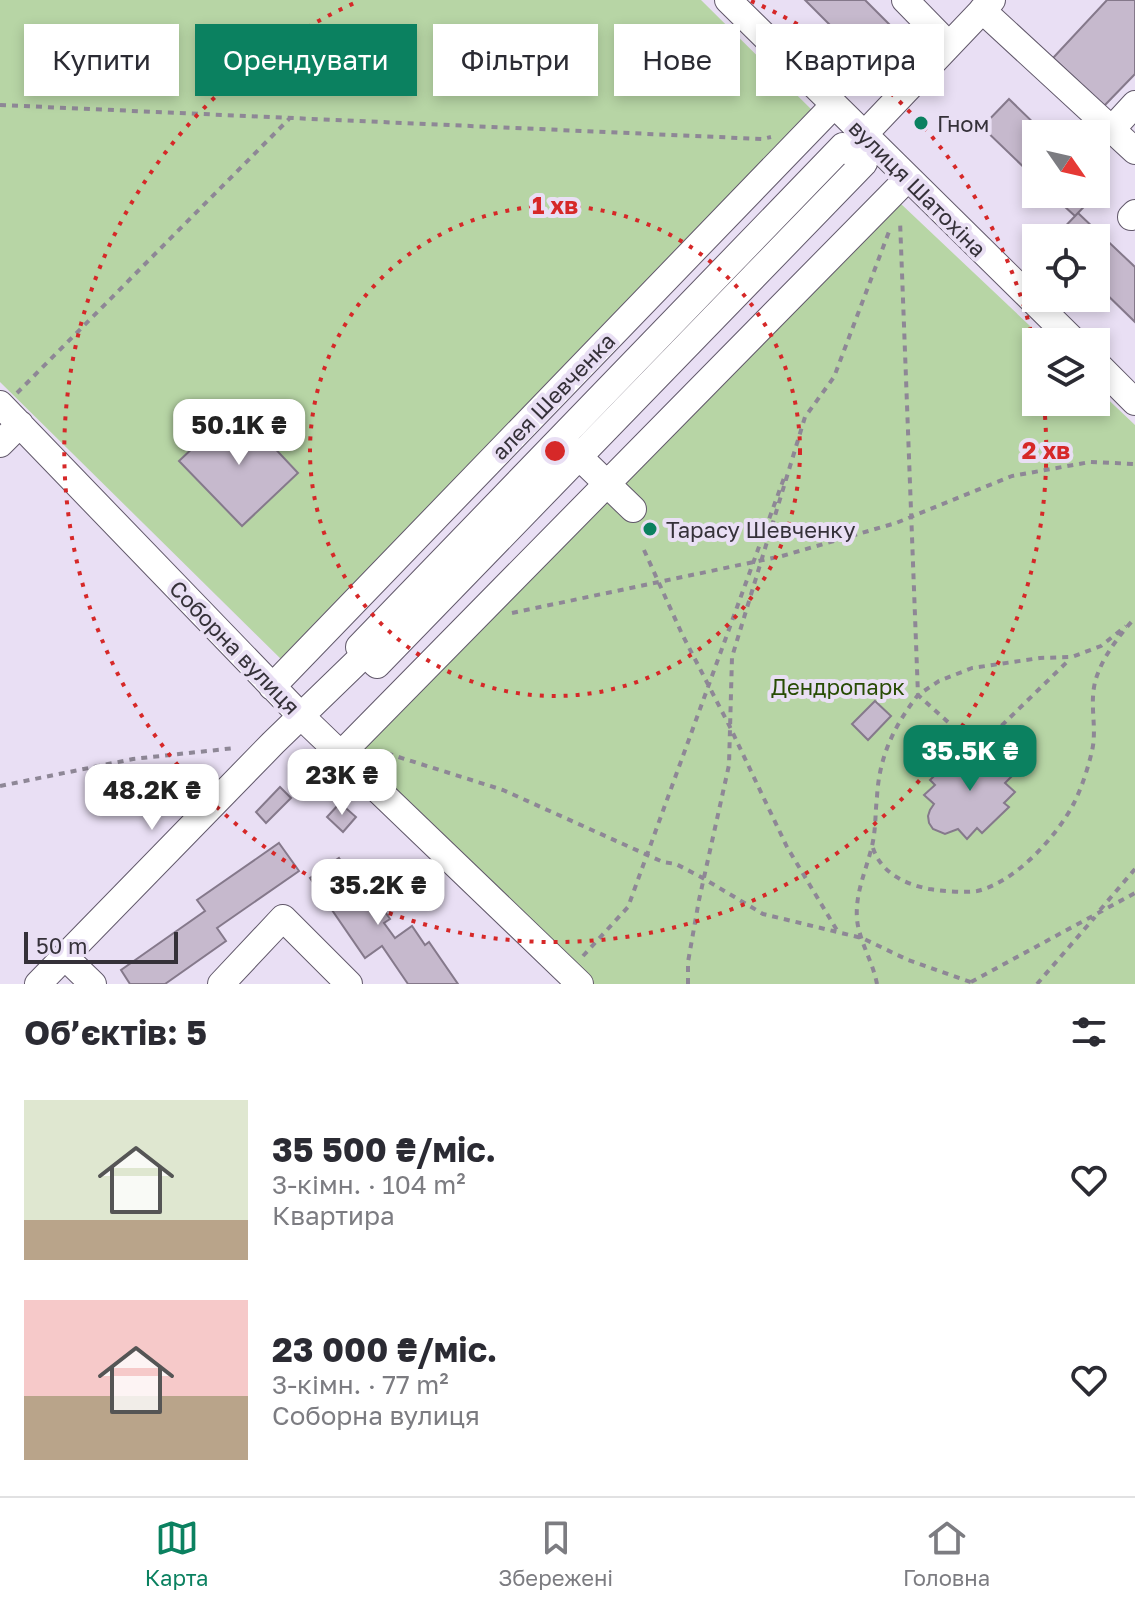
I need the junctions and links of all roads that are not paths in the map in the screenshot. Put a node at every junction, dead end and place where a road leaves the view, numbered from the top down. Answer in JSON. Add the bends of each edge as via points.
{"nodes":[{"id":1,"x":728,"y":0,"type":"edge"},
{"id":2,"x":905,"y":0,"type":"edge"},
{"id":3,"x":987,"y":5,"type":"edge"},
{"id":4,"x":949,"y":45,"type":"junction"},
{"id":5,"x":1135,"y":104,"type":"edge"},
{"id":6,"x":834,"y":105,"type":"junction"},
{"id":7,"x":1112,"y":129,"type":"junction"},
{"id":8,"x":857,"y":142,"type":"junction"},
{"id":9,"x":1135,"y":151,"type":"edge"},
{"id":10,"x":900,"y":192,"type":"junction"},
{"id":11,"x":1059,"y":328,"type":"edge"},
{"id":12,"x":1110,"y":377,"type":"edge"},
{"id":13,"x":1135,"y":402,"type":"edge"},
{"id":14,"x":8,"y":412,"type":"edge"},
{"id":15,"x":560,"y":438,"type":"junction"},
{"id":16,"x":0,"y":444,"type":"edge"},
{"id":17,"x":580,"y":457,"type":"junction"},
{"id":18,"x":607,"y":484,"type":"junction"},
{"id":19,"x":633,"y":509,"type":"dead end"},
{"id":20,"x":365,"y":654,"type":"junction"},
{"id":21,"x":272,"y":687,"type":"junction"},
{"id":22,"x":302,"y":717,"type":"junction"},
{"id":23,"x":340,"y":755,"type":"junction"},
{"id":24,"x":65,"y":957,"type":"junction"},
{"id":25,"x":574,"y":980,"type":"edge"},
{"id":26,"x":38,"y":984,"type":"edge"},
{"id":27,"x":93,"y":984,"type":"edge"},
{"id":28,"x":221,"y":984,"type":"edge"},
{"id":29,"x":349,"y":984,"type":"edge"}],
"edges":[{"from":1,"to":6,"type":"street","name":"вулиця Шатохіна"},
{"from":2,"to":4,"type":"street"},
{"from":3,"to":4,"type":"street"},
{"from":3,"to":7,"type":"street"},
{"from":4,"to":8,"type":"street"},
{"from":5,"to":7,"type":"street"},
{"from":6,"to":8,"type":"street","name":"вулиця Шатохіна"},
{"from":6,"to":21,"type":"street","name":"алея Шевченка"},
{"from":7,"to":9,"type":"street"},
{"from":8,"to":10,"type":"street","name":"вулиця Шатохіна"},
{"from":8,"to":15,"type":"street","name":"алея Шевченка","via":[[843,146]]},
{"from":8,"to":17,"type":"street","via":[[864,163]]},
{"from":10,"to":11,"type":"street","name":"вулиця Шатохіна"},
{"from":10,"to":18,"type":"street"},
{"from":12,"to":13,"type":"street"},
{"from":14,"to":16,"type":"street"},
{"from":14,"to":21,"type":"street","name":"Соборна вулиця"},
{"from":15,"to":17,"type":"street","name":"алея Шевченка"},
{"from":15,"to":20,"type":"street","name":"алея Шевченка","via":[[359,647]]},
{"from":17,"to":18,"type":"street","name":"алея Шевченка"},
{"from":17,"to":20,"type":"street","via":[[377,665]]},
{"from":18,"to":19,"type":"street","name":"алея Шевченка"},
{"from":18,"to":23,"type":"street"},
{"from":20,"to":22,"type":"street","name":"алея Шевченка"},
{"from":21,"to":22,"type":"street","name":"Соборна вулиця"},
{"from":22,"to":23,"type":"street","name":"Соборна вулиця"},
{"from":22,"to":24,"type":"street","name":"алея Шевченка"},
{"from":23,"to":25,"type":"street","name":"Соборна вулиця"},
{"from":24,"to":26,"type":"street","name":"алея Шевченка"},
{"from":24,"to":27,"type":"street"},
{"from":28,"to":29,"type":"street","via":[[283,918]]}]}
